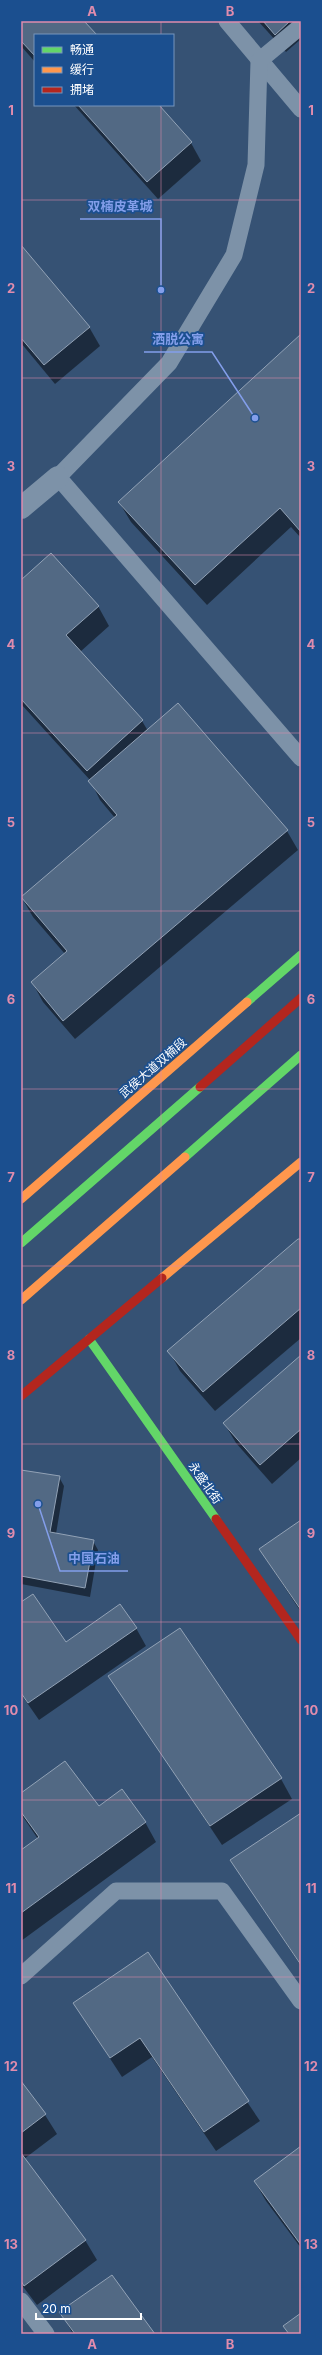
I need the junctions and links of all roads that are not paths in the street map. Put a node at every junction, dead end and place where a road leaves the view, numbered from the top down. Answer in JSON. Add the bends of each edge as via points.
{"nodes":[{"id":1,"x":227,"y":21,"type":"edge"},
{"id":2,"x":301,"y":26,"type":"edge"},
{"id":3,"x":259,"y":62,"type":"junction"},
{"id":4,"x":301,"y":109,"type":"edge"},
{"id":5,"x":58,"y":477,"type":"junction"},
{"id":6,"x":21,"y":508,"type":"edge"},
{"id":7,"x":301,"y":758,"type":"edge"},
{"id":8,"x":301,"y":955,"type":"edge"},
{"id":9,"x":301,"y":998,"type":"edge"},
{"id":10,"x":301,"y":1055,"type":"edge"},
{"id":11,"x":301,"y":1162,"type":"edge"},
{"id":12,"x":21,"y":1199,"type":"edge"},
{"id":13,"x":21,"y":1243,"type":"edge"},
{"id":14,"x":21,"y":1300,"type":"edge"},
{"id":15,"x":89,"y":1339,"type":"junction"},
{"id":16,"x":21,"y":1396,"type":"edge"},
{"id":17,"x":301,"y":1640,"type":"edge"},
{"id":18,"x":21,"y":1976,"type":"edge"},
{"id":19,"x":301,"y":2001,"type":"edge"},
{"id":20,"x":21,"y":2301,"type":"edge"},
{"id":21,"x":46,"y":2334,"type":"edge"}],
"edges":[{"from":1,"to":3,"type":"lane"},
{"from":2,"to":3,"type":"lane"},
{"from":3,"to":4,"type":"lane"},
{"from":3,"to":5,"type":"lane","via":[[256,165],[234,255],[169,363]]},
{"from":5,"to":6,"type":"street"},
{"from":5,"to":7,"type":"lane"},
{"from":8,"to":12,"type":"main road","name":"武侯大道双楠段"},
{"from":9,"to":13,"type":"main road"},
{"from":10,"to":14,"type":"main road"},
{"from":11,"to":15,"type":"main road"},
{"from":15,"to":16,"type":"main road"},
{"from":15,"to":17,"type":"main road","name":"永盛北街"},
{"from":18,"to":19,"type":"lane","via":[[116,1891],[222,1891]]},
{"from":20,"to":21,"type":"lane"}]}
